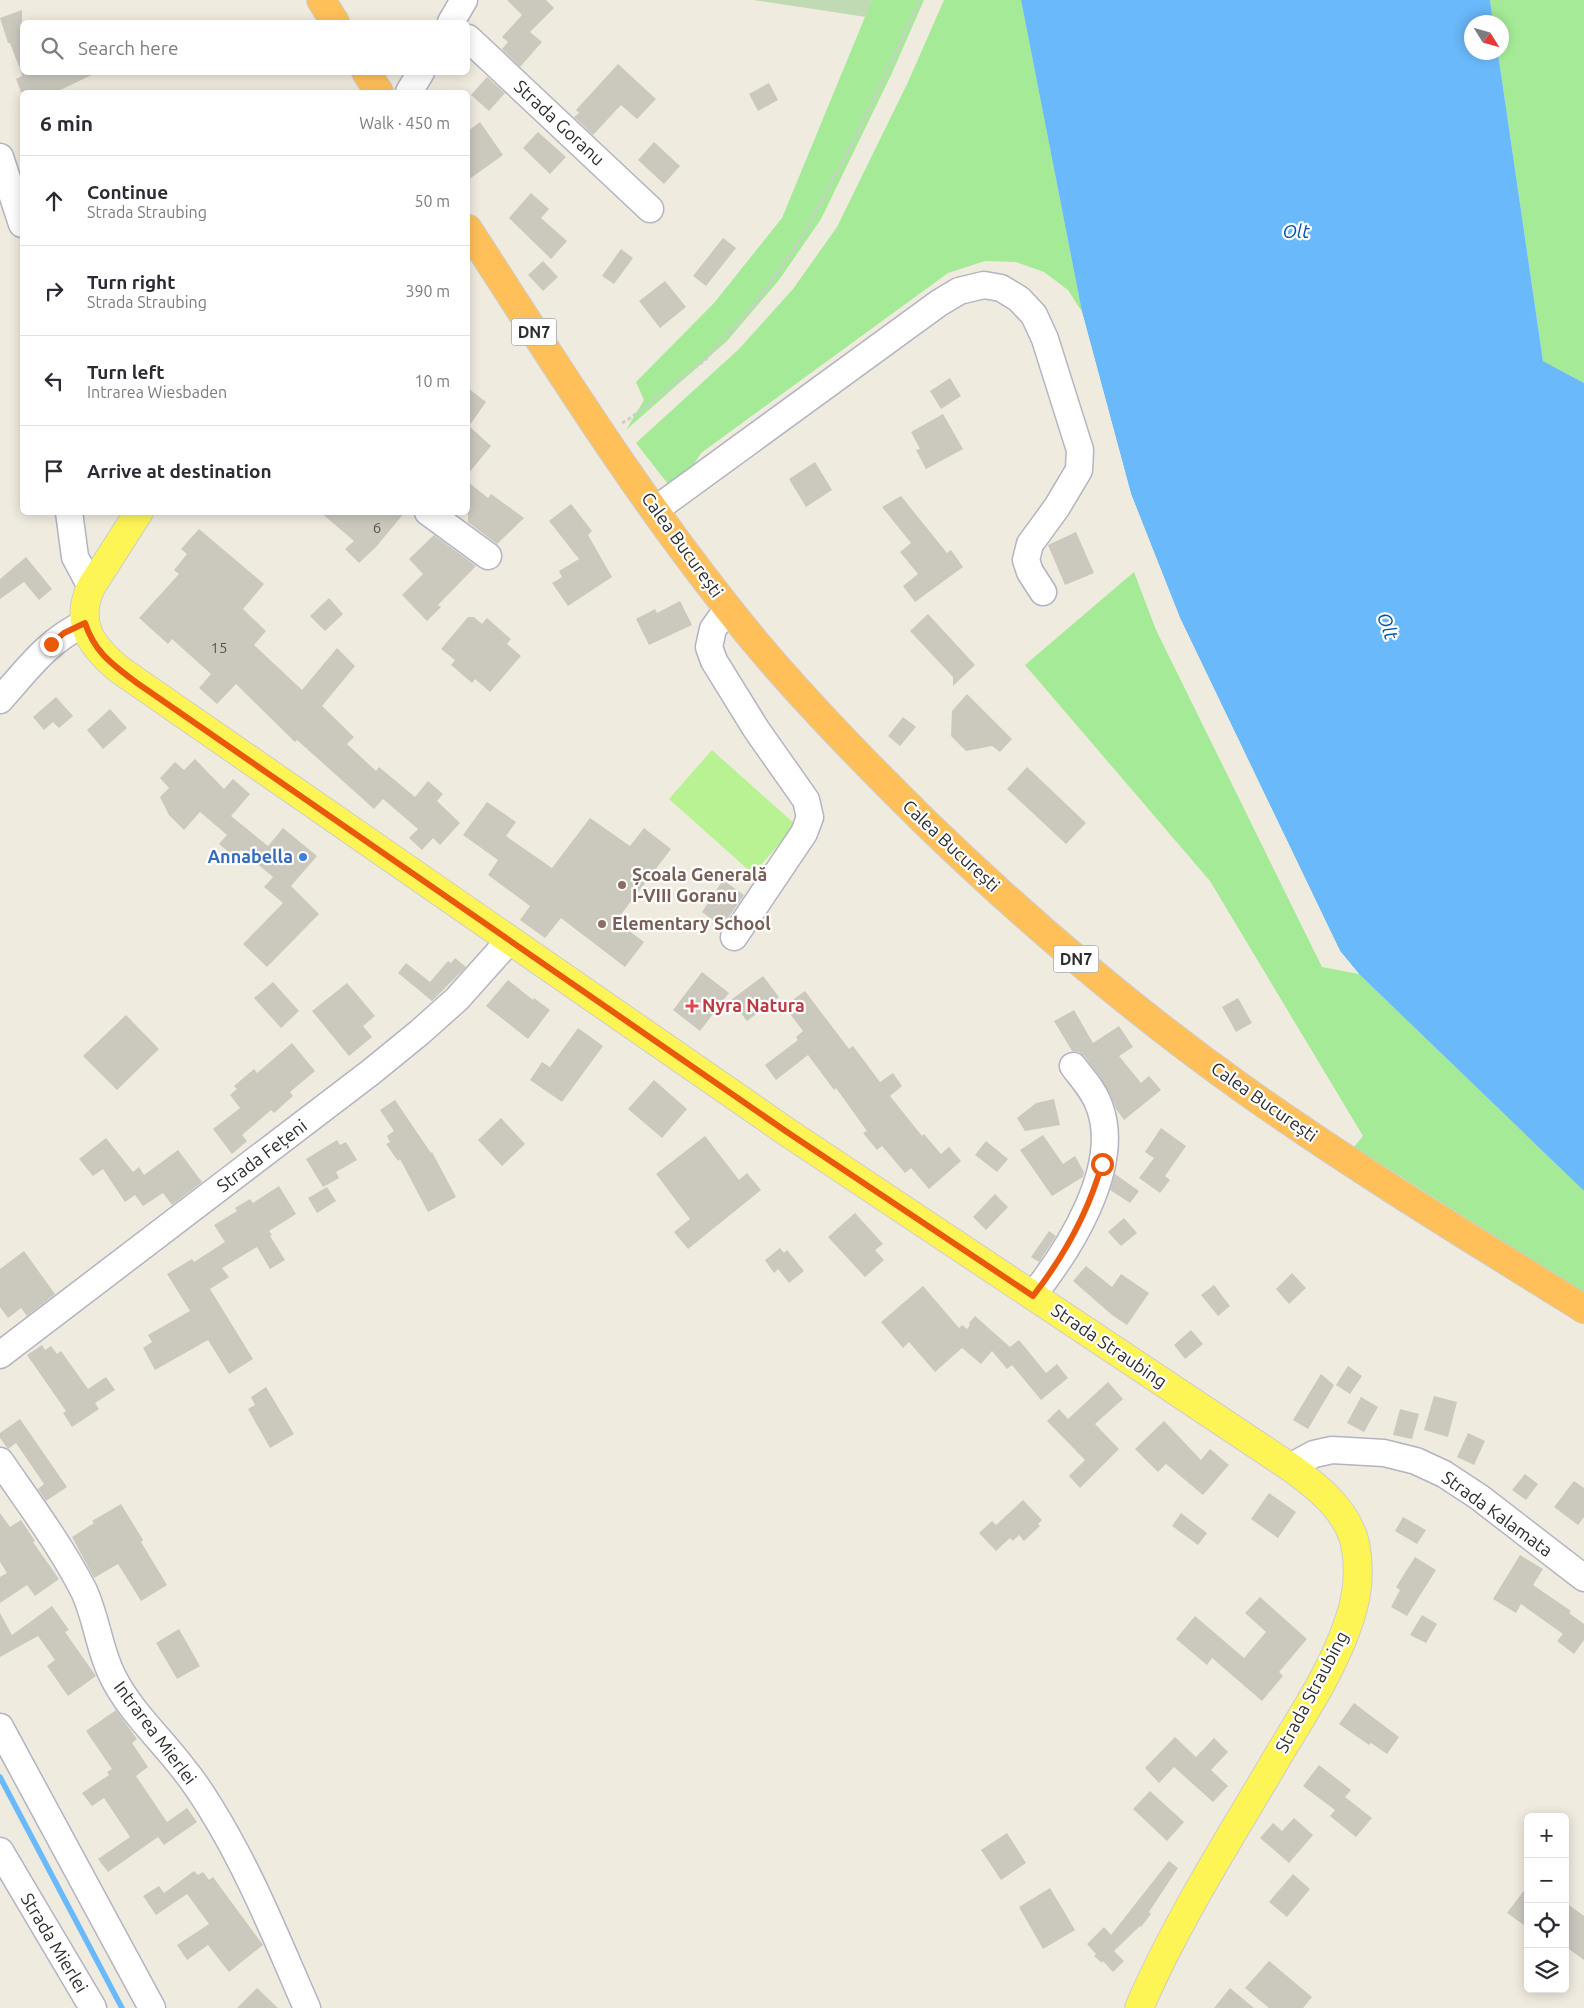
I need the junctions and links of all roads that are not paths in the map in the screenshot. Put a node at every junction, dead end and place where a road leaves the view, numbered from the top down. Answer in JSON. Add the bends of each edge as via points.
{"nodes":[{"id":1,"x":321,"y":0,"type":"edge"},
{"id":2,"x":464,"y":0,"type":"edge"},
{"id":3,"x":334,"y":20,"type":"edge"},
{"id":4,"x":451,"y":20,"type":"edge"},
{"id":5,"x":470,"y":40,"type":"edge"},
{"id":6,"x":368,"y":75,"type":"edge"},
{"id":7,"x":419,"y":75,"type":"edge"},
{"id":8,"x":378,"y":90,"type":"edge"},
{"id":9,"x":410,"y":90,"type":"edge"},
{"id":10,"x":0,"y":157,"type":"edge"},
{"id":11,"x":650,"y":209,"type":"dead end"},
{"id":12,"x":20,"y":218,"type":"edge"},
{"id":13,"x":470,"y":233,"type":"edge"},
{"id":14,"x":655,"y":510,"type":"junction"},
{"id":15,"x":69,"y":515,"type":"edge"},
{"id":16,"x":137,"y":515,"type":"edge"},
{"id":17,"x":432,"y":515,"type":"edge"},
{"id":18,"x":488,"y":556,"type":"dead end"},
{"id":19,"x":91,"y":587,"type":"junction"},
{"id":20,"x":1043,"y":592,"type":"dead end"},
{"id":21,"x":728,"y":608,"type":"junction"},
{"id":22,"x":85,"y":623,"type":"junction"},
{"id":23,"x":0,"y":700,"type":"edge"},
{"id":24,"x":734,"y":937,"type":"dead end"},
{"id":25,"x":510,"y":941,"type":"junction"},
{"id":26,"x":1073,"y":1066,"type":"dead end"},
{"id":27,"x":1033,"y":1296,"type":"junction"},
{"id":28,"x":1584,"y":1309,"type":"edge"},
{"id":29,"x":0,"y":1355,"type":"edge"},
{"id":30,"x":0,"y":1461,"type":"edge"},
{"id":31,"x":1290,"y":1467,"type":"junction"},
{"id":32,"x":1584,"y":1578,"type":"edge"},
{"id":33,"x":0,"y":1727,"type":"edge"},
{"id":34,"x":0,"y":1851,"type":"edge"},
{"id":35,"x":93,"y":2008,"type":"edge"},
{"id":36,"x":152,"y":2008,"type":"edge"},
{"id":37,"x":307,"y":2008,"type":"edge"},
{"id":38,"x":1138,"y":2008,"type":"edge"}],
"edges":[{"from":1,"to":3,"type":"highway"},
{"from":2,"to":4,"type":"street"},
{"from":5,"to":11,"type":"street","name":"Strada Goranu"},
{"from":6,"to":8,"type":"highway"},
{"from":7,"to":9,"type":"street"},
{"from":10,"to":12,"type":"street"},
{"from":13,"to":14,"type":"highway","name":"Calea București","number":"DN7"},
{"from":14,"to":20,"type":"street","via":[[939,303],[959,291],[984,285],[1001,288],[1019,299],[1034,315],[1045,339],[1080,450],[1079,470],[1030,544],[1026,560]]},
{"from":14,"to":21,"type":"highway","name":"Calea București","number":"DN7"},
{"from":15,"to":19,"type":"street","via":[[75,557]]},
{"from":16,"to":19,"type":"main road","name":"Strada Straubing"},
{"from":17,"to":18,"type":"street"},
{"from":19,"to":22,"type":"main road","name":"Strada Straubing","via":[[84,610]]},
{"from":21,"to":24,"type":"street","via":[[713,629],[709,647],[714,662],[806,800],[810,817],[804,833]]},
{"from":21,"to":28,"type":"highway","name":"Calea București","number":"DN7","via":[[795,687],[894,792],[965,862],[1093,973],[1197,1055],[1327,1147]]},
{"from":22,"to":23,"type":"street","via":[[64,633],[51,644]]},
{"from":22,"to":25,"type":"main road","name":"Strada Straubing","via":[[96,648],[120,670]]},
{"from":25,"to":27,"type":"main road","name":"Strada Straubing"},
{"from":25,"to":29,"type":"street","name":"Strada Fețeni","via":[[457,999],[399,1050]]},
{"from":26,"to":27,"type":"street","name":"Strada Straubing","via":[[1100,1106],[1105,1124],[1102,1164],[1083,1218]]},
{"from":27,"to":31,"type":"main road","name":"Strada Straubing"},
{"from":30,"to":37,"type":"street","name":"Intrarea Mierlei","via":[[83,1590],[112,1676],[125,1698],[183,1768],[247,1871]]},
{"from":31,"to":32,"type":"street","name":"Strada Kalamata","via":[[1314,1454],[1332,1450],[1384,1453],[1416,1461],[1444,1474],[1479,1497]]},
{"from":31,"to":38,"type":"main road","name":"Strada Straubing","via":[[1320,1490],[1348,1524],[1358,1569],[1357,1591],[1350,1617],[1337,1653],[1318,1689],[1196,1896]]},
{"from":33,"to":36,"type":"street"},
{"from":34,"to":35,"type":"street","name":"Strada Mierlei"}]}
